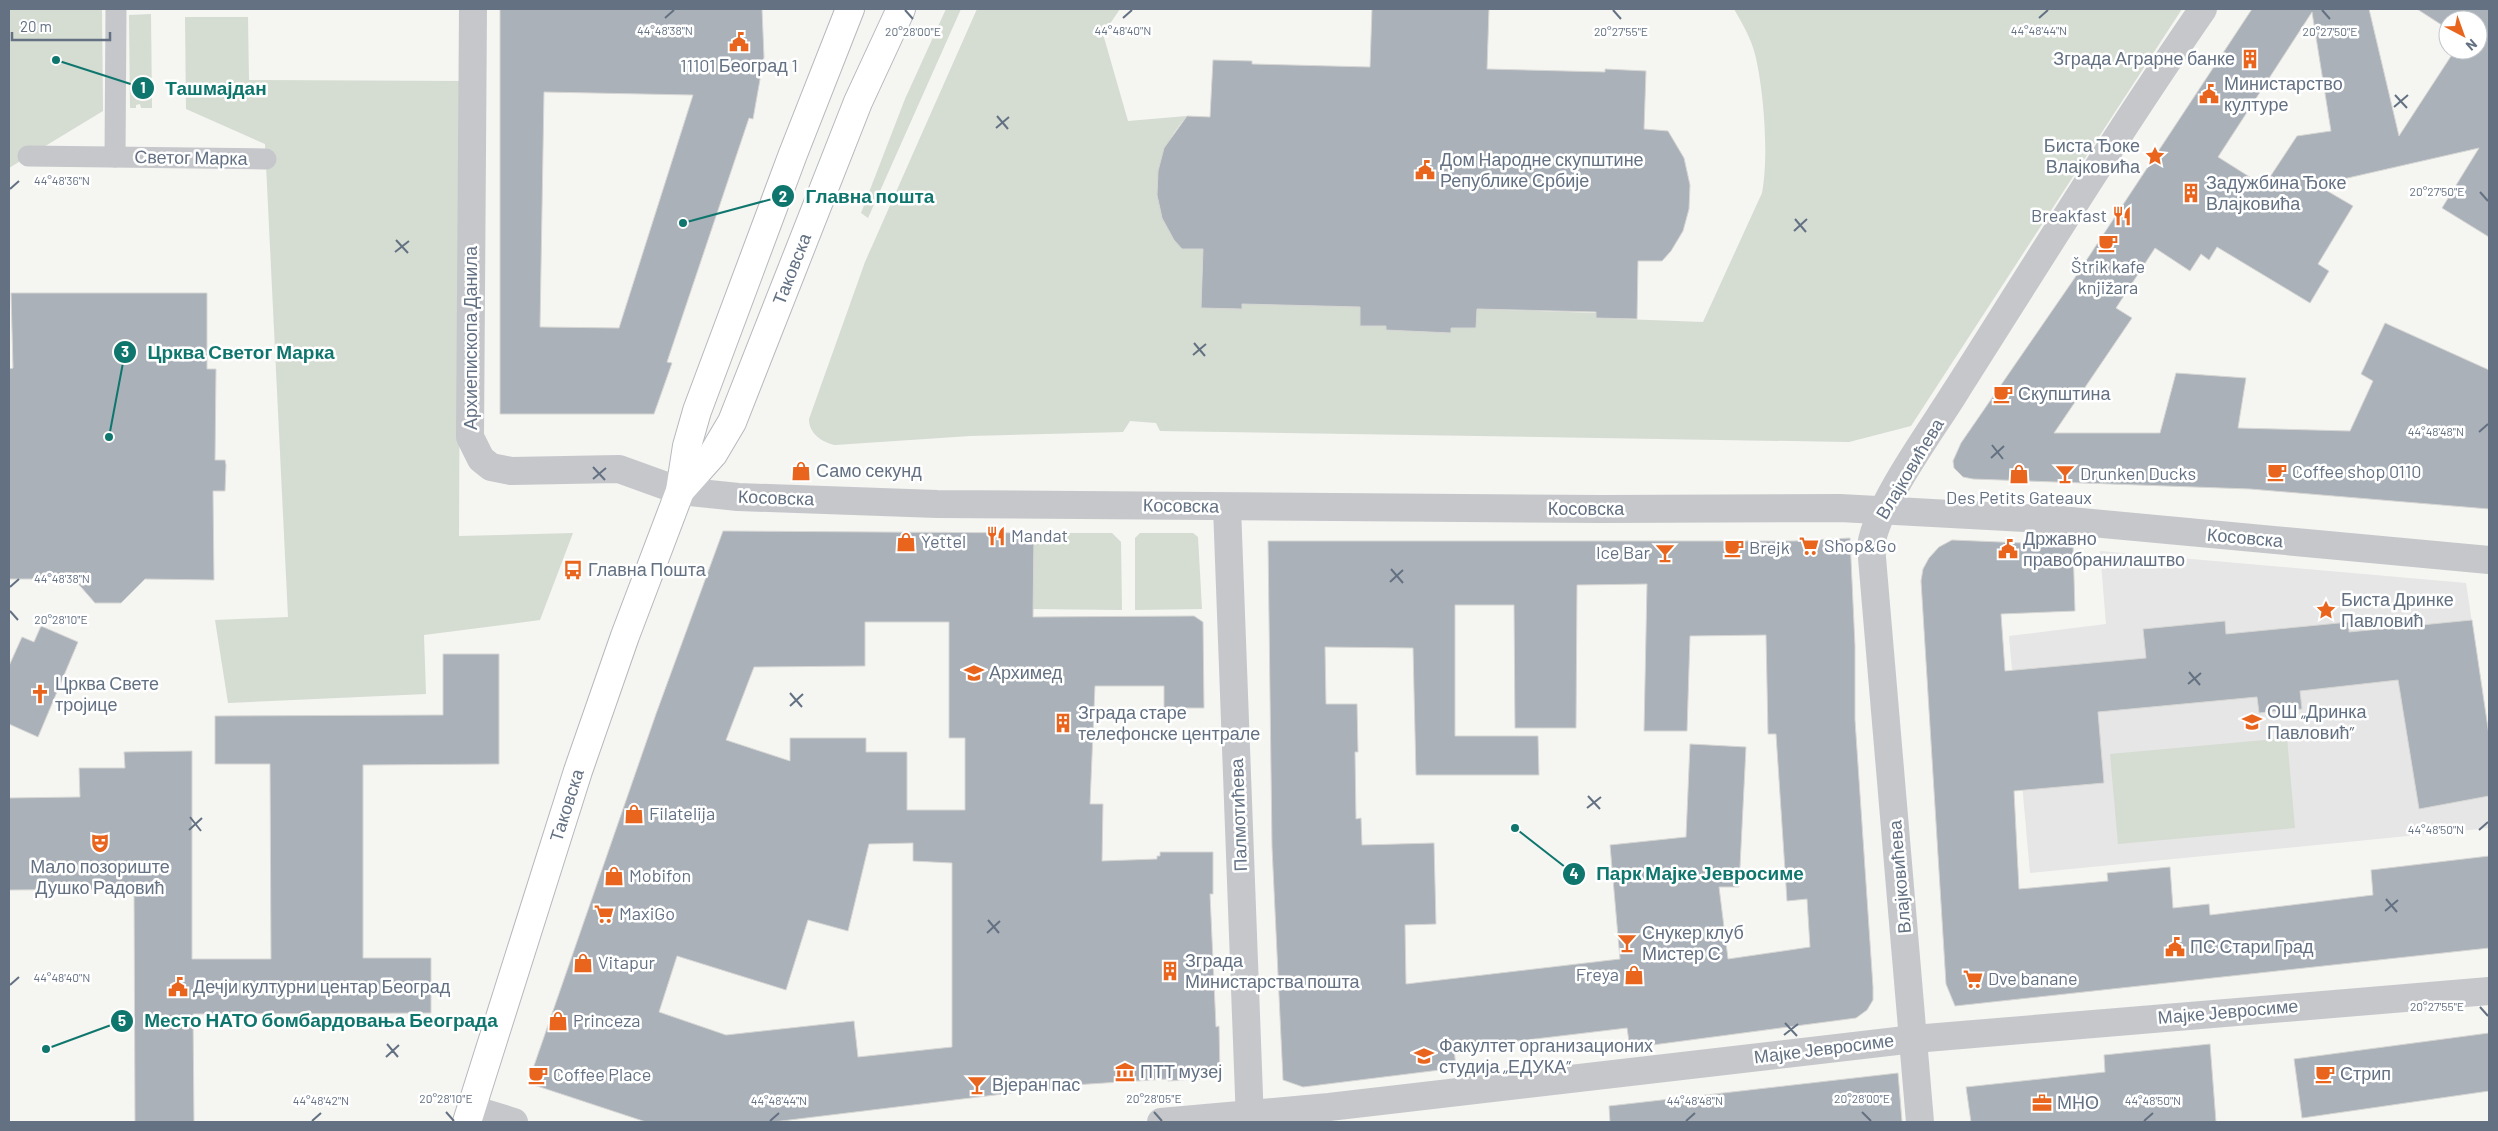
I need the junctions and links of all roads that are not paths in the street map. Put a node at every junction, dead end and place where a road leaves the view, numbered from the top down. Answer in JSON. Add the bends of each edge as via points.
{"nodes":[{"id":1,"x":116,"y":9,"type":"edge"},
{"id":2,"x":473,"y":9,"type":"edge"},
{"id":3,"x":850,"y":9,"type":"edge"},
{"id":4,"x":900,"y":9,"type":"edge"},
{"id":5,"x":2203,"y":9,"type":"edge"},
{"id":6,"x":28,"y":156,"type":"dead end"},
{"id":7,"x":115,"y":157,"type":"junction"},
{"id":8,"x":266,"y":159,"type":"dead end"},
{"id":9,"x":680,"y":491,"type":"junction"},
{"id":10,"x":1227,"y":507,"type":"junction"},
{"id":11,"x":1883,"y":511,"type":"junction"},
{"id":12,"x":2488,"y":567,"type":"edge"},
{"id":13,"x":2489,"y":991,"type":"edge"},
{"id":14,"x":1914,"y":1039,"type":"junction"},
{"id":15,"x":470,"y":1116,"type":"edge"},
{"id":16,"x":1250,"y":1118,"type":"edge"},
{"id":17,"x":514,"y":1122,"type":"edge"},
{"id":18,"x":1161,"y":1122,"type":"edge"},
{"id":19,"x":1920,"y":1122,"type":"edge"}],
"edges":[{"from":1,"to":7,"type":"street","name":"Светог Марка"},
{"from":2,"to":9,"type":"street","name":"Архиепископа Данила","via":[[470,437],[474,448],[491,467],[511,471],[619,469]]},
{"from":3,"to":9,"type":"main road","name":"Таковска","via":[[698,411],[687,446]]},
{"from":4,"to":9,"type":"main road","name":"Таковска","via":[[855,110],[732,422],[713,454]]},
{"from":5,"to":11,"type":"street","name":"Влајковићева","via":[[2141,99]]},
{"from":6,"to":7,"type":"street","name":"Светог Марка"},
{"from":7,"to":8,"type":"street","name":"Светог Марка"},
{"from":9,"to":10,"type":"street","name":"Косовска","via":[[738,497],[937,504]]},
{"from":9,"to":15,"type":"main road","name":"Таковска","via":[[578,771]]},
{"from":10,"to":11,"type":"street","name":"Косовска","via":[[1840,508]]},
{"from":10,"to":16,"type":"street","name":"Палмотићева"},
{"from":11,"to":12,"type":"street","name":"Косовска","via":[[2060,520]]},
{"from":11,"to":14,"type":"street","name":"Влајковићева","via":[[1872,534],[1871,546]]},
{"from":13,"to":14,"type":"street","name":"Мајке Јевросиме"},
{"from":14,"to":16,"type":"street","name":"Мајке Јевросиме"},
{"from":14,"to":19,"type":"street","name":"Влајковићева"},
{"from":15,"to":17,"type":"street"},
{"from":16,"to":18,"type":"street","name":"Мајке Јевросиме"}]}
